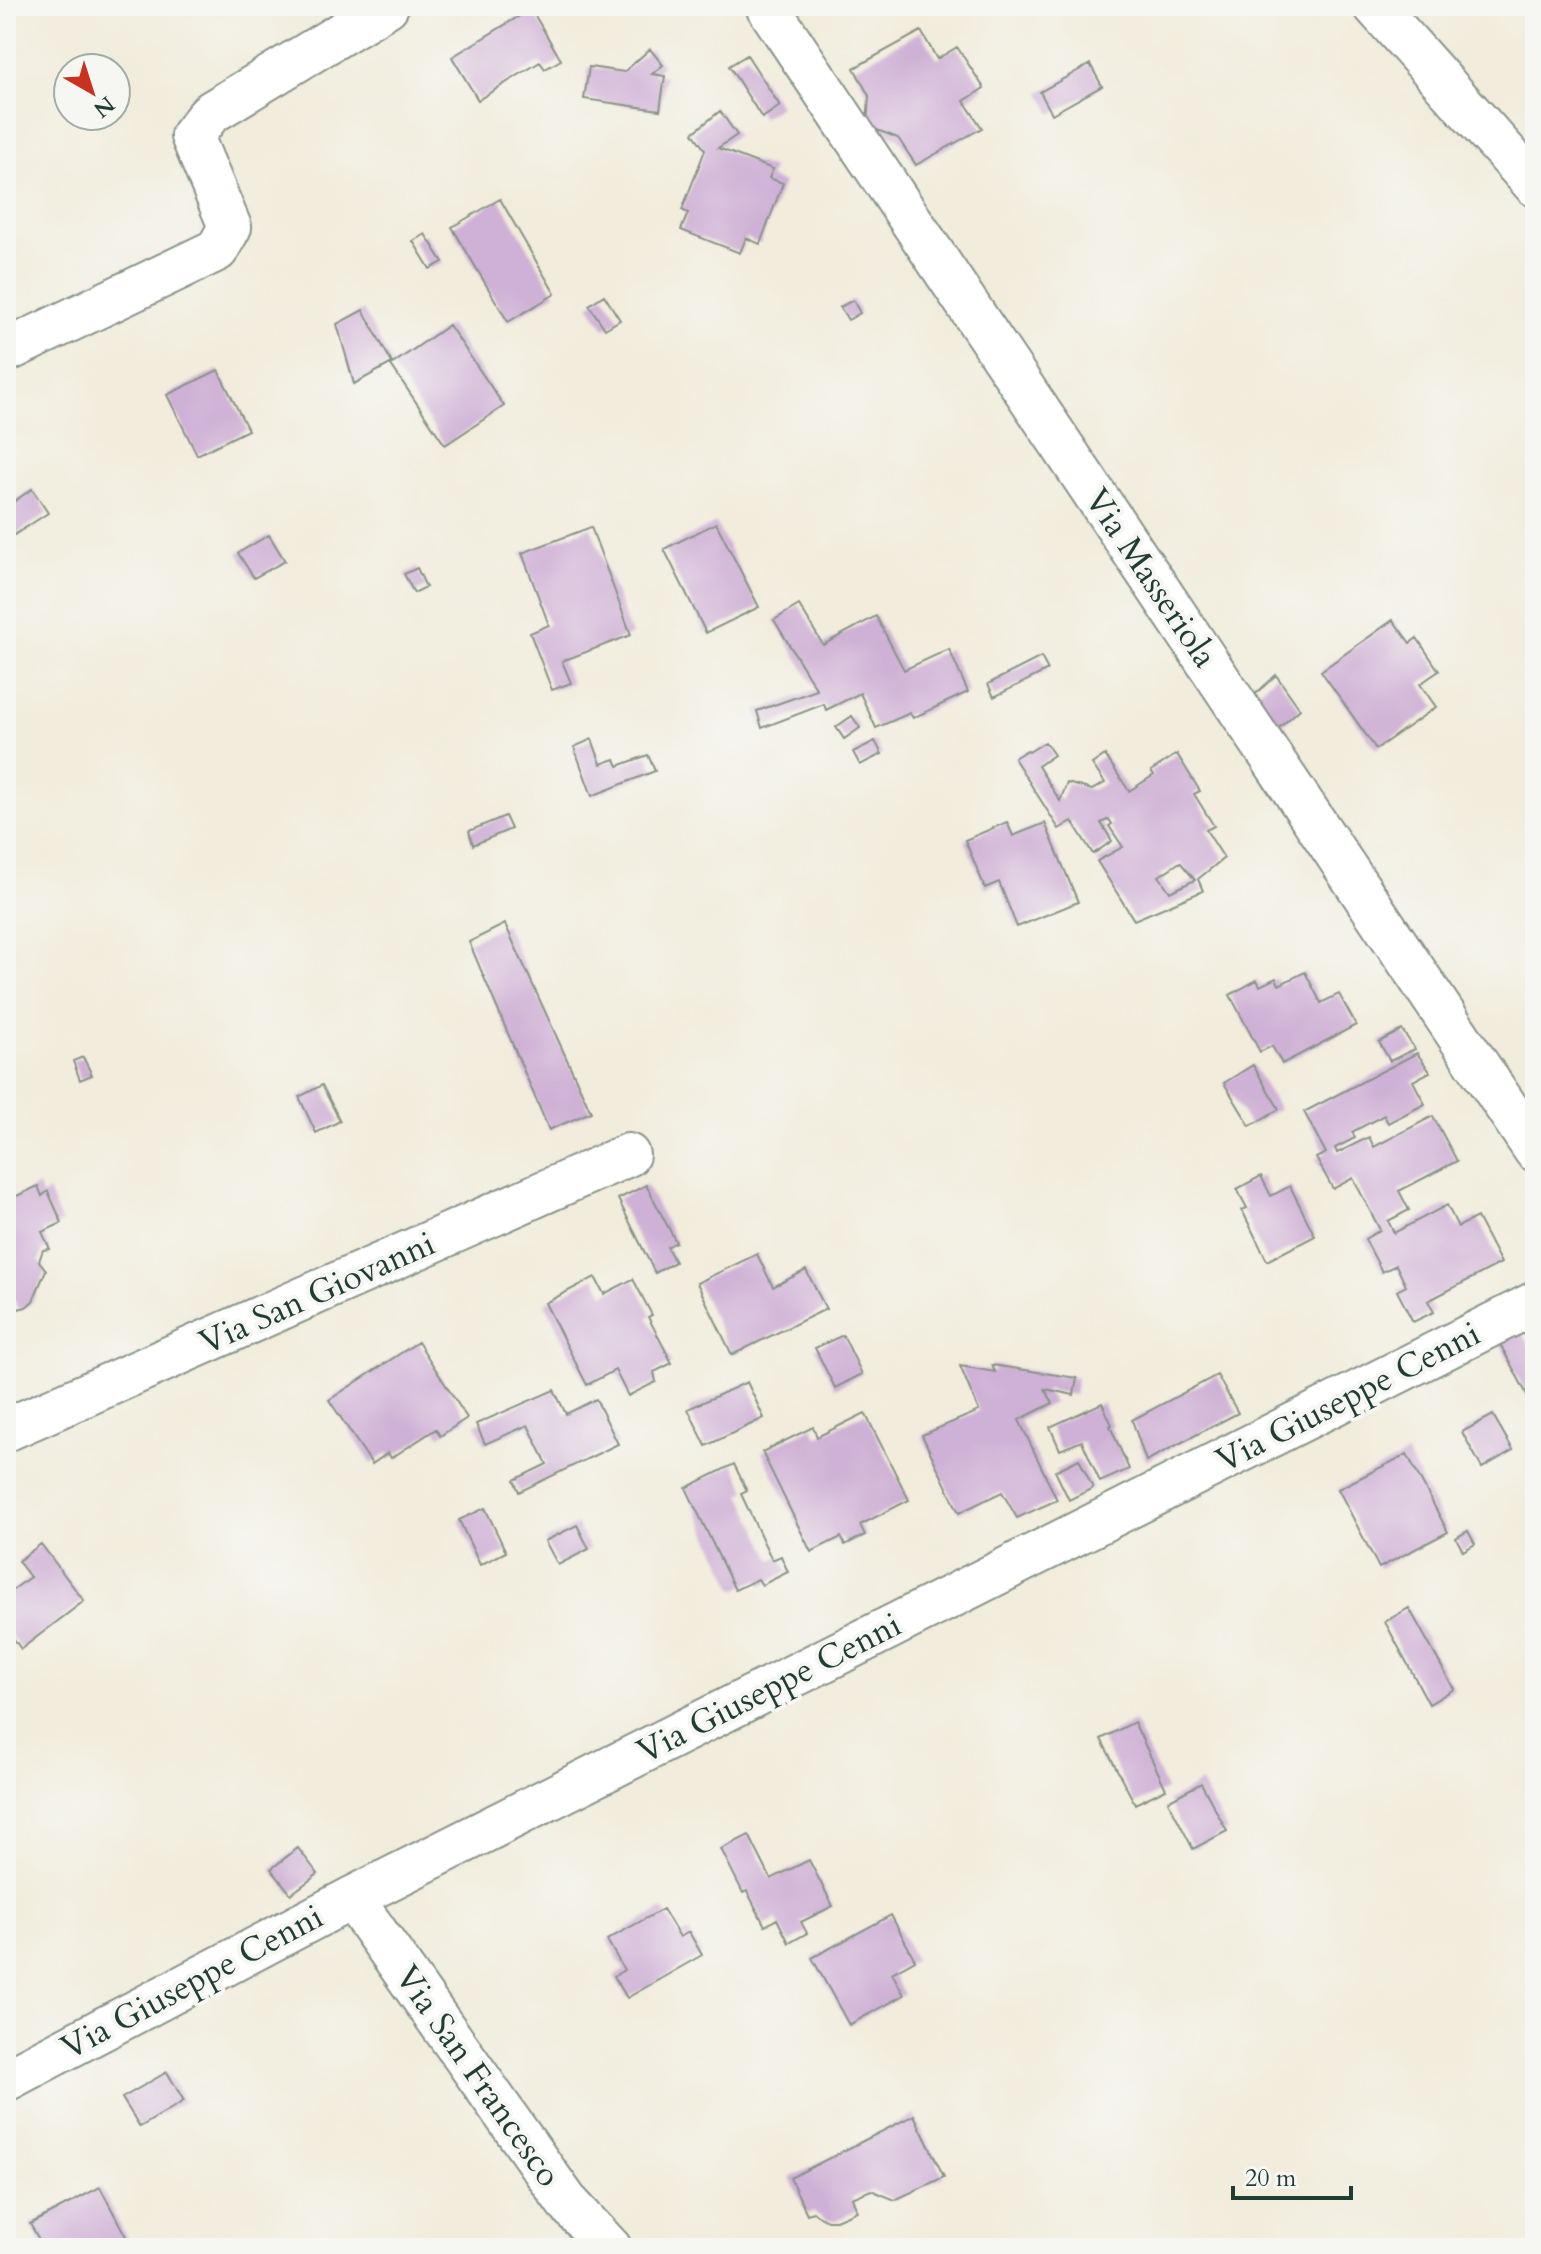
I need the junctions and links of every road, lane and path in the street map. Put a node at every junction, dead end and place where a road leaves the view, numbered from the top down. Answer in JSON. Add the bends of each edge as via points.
{"nodes":[{"id":1,"x":387,"y":6,"type":"edge"},
{"id":2,"x":767,"y":6,"type":"edge"},
{"id":3,"x":1375,"y":6,"type":"edge"},
{"id":4,"x":1535,"y":185,"type":"edge"},
{"id":5,"x":6,"y":351,"type":"edge"},
{"id":6,"x":1535,"y":1150,"type":"edge"},
{"id":7,"x":628,"y":1155,"type":"dead end"},
{"id":8,"x":1535,"y":1303,"type":"edge"},
{"id":9,"x":8,"y":1426,"type":"edge"},
{"id":10,"x":352,"y":1898,"type":"junction"},
{"id":11,"x":6,"y":2080,"type":"edge"},
{"id":12,"x":610,"y":2248,"type":"edge"}],
"edges":[{"from":1,"to":5,"type":"street","via":[[210,113],[192,136],[230,227],[217,250]]},
{"from":2,"to":6,"type":"street","name":"Via Masseriola"},
{"from":3,"to":4,"type":"street"},
{"from":7,"to":9,"type":"street","name":"Via San Giovanni"},
{"from":8,"to":10,"type":"street","name":"Via Giuseppe Cenni"},
{"from":10,"to":11,"type":"street","name":"Via Giuseppe Cenni"},
{"from":10,"to":12,"type":"street","name":"Via San Francesco","via":[[566,2201]]}]}
